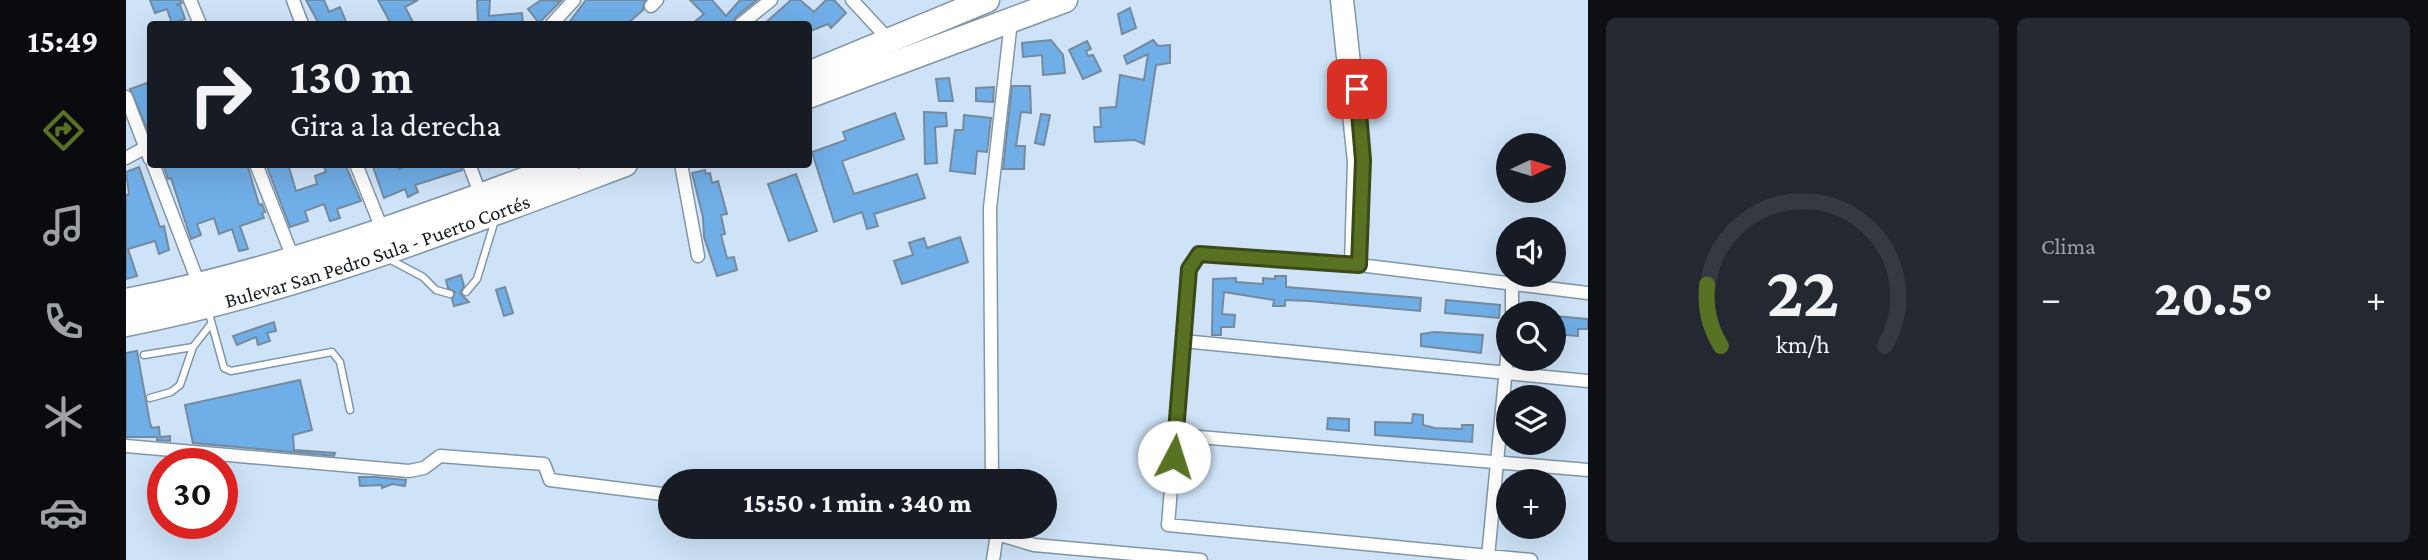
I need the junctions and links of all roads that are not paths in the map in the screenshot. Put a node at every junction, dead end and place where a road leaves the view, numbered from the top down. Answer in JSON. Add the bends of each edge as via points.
{"nodes":[{"id":1,"x":190,"y":0,"type":"edge"},
{"id":2,"x":293,"y":0,"type":"edge"},
{"id":3,"x":574,"y":0,"type":"edge"},
{"id":4,"x":771,"y":0,"type":"edge"},
{"id":5,"x":852,"y":0,"type":"edge"},
{"id":6,"x":1065,"y":0,"type":"edge"},
{"id":7,"x":1337,"y":0,"type":"edge"},
{"id":8,"x":1347,"y":0,"type":"edge"},
{"id":9,"x":979,"y":1,"type":"edge"},
{"id":10,"x":1011,"y":20,"type":"junction"},
{"id":11,"x":199,"y":21,"type":"edge"},
{"id":12,"x":301,"y":21,"type":"edge"},
{"id":13,"x":555,"y":21,"type":"edge"},
{"id":14,"x":745,"y":21,"type":"edge"},
{"id":15,"x":891,"y":42,"type":"junction"},
{"id":16,"x":812,"y":72,"type":"edge"},
{"id":17,"x":812,"y":95,"type":"edge"},
{"id":18,"x":126,"y":97,"type":"edge"},
{"id":19,"x":147,"y":146,"type":"edge"},
{"id":20,"x":147,"y":152,"type":"edge"},
{"id":21,"x":126,"y":158,"type":"edge"},
{"id":22,"x":154,"y":168,"type":"edge"},
{"id":23,"x":258,"y":168,"type":"edge"},
{"id":24,"x":358,"y":168,"type":"edge"},
{"id":25,"x":471,"y":168,"type":"edge"},
{"id":26,"x":559,"y":168,"type":"edge"},
{"id":27,"x":612,"y":168,"type":"edge"},
{"id":28,"x":682,"y":168,"type":"edge"},
{"id":29,"x":490,"y":204,"type":"junction"},
{"id":30,"x":382,"y":229,"type":"junction"},
{"id":31,"x":330,"y":247,"type":"junction"},
{"id":32,"x":698,"y":256,"type":"dead end"},
{"id":33,"x":293,"y":258,"type":"junction"},
{"id":34,"x":371,"y":258,"type":"junction"},
{"id":35,"x":1355,"y":265,"type":"junction"},
{"id":36,"x":316,"y":277,"type":"junction"},
{"id":37,"x":1496,"y":284,"type":"edge"},
{"id":38,"x":1523,"y":287,"type":"edge"},
{"id":39,"x":466,"y":292,"type":"dead end"},
{"id":40,"x":1588,"y":293,"type":"edge"},
{"id":41,"x":450,"y":295,"type":"dead end"},
{"id":42,"x":126,"y":301,"type":"edge"},
{"id":43,"x":206,"y":306,"type":"junction"},
{"id":44,"x":126,"y":324,"type":"edge"},
{"id":45,"x":1183,"y":341,"type":"junction"},
{"id":46,"x":193,"y":347,"type":"junction"},
{"id":47,"x":144,"y":355,"type":"dead end"},
{"id":48,"x":1505,"y":371,"type":"edge"},
{"id":49,"x":1505,"y":374,"type":"junction"},
{"id":50,"x":1588,"y":381,"type":"edge"},
{"id":51,"x":150,"y":398,"type":"dead end"},
{"id":52,"x":349,"y":410,"type":"dead end"},
{"id":53,"x":1176,"y":435,"type":"junction"},
{"id":54,"x":126,"y":446,"type":"edge"},
{"id":55,"x":1496,"y":461,"type":"junction"},
{"id":56,"x":992,"y":469,"type":"edge"},
{"id":57,"x":1588,"y":470,"type":"edge"},
{"id":58,"x":658,"y":494,"type":"edge"},
{"id":59,"x":995,"y":539,"type":"edge"},
{"id":60,"x":1019,"y":539,"type":"edge"},
{"id":61,"x":1488,"y":557,"type":"junction"},
{"id":62,"x":993,"y":560,"type":"edge"},
{"id":63,"x":1201,"y":560,"type":"edge"},
{"id":64,"x":1531,"y":560,"type":"edge"}],
"edges":[{"from":1,"to":11,"type":"street"},
{"from":2,"to":12,"type":"street"},
{"from":3,"to":13,"type":"street"},
{"from":4,"to":14,"type":"street"},
{"from":5,"to":15,"type":"street"},
{"from":6,"to":10,"type":"highway"},
{"from":7,"to":35,"type":"street","via":[[1353,162]]},
{"from":8,"to":35,"type":"street","via":[[1363,160]]},
{"from":9,"to":15,"type":"highway"},
{"from":10,"to":17,"type":"highway"},
{"from":10,"to":56,"type":"street","via":[[990,208]]},
{"from":15,"to":16,"type":"highway"},
{"from":18,"to":19,"type":"street"},
{"from":20,"to":21,"type":"street"},
{"from":22,"to":43,"type":"street"},
{"from":23,"to":33,"type":"street"},
{"from":24,"to":30,"type":"street"},
{"from":25,"to":29,"type":"street"},
{"from":26,"to":29,"type":"highway","name":"Bulevar San Pedro Sula - Puerto Cortés"},
{"from":27,"to":29,"type":"highway","name":"Bulevar San Pedro Sula - Puerto Cortés"},
{"from":28,"to":32,"type":"street"},
{"from":29,"to":30,"type":"highway","name":"Bulevar San Pedro Sula - Puerto Cortés"},
{"from":29,"to":34,"type":"highway","name":"Bulevar San Pedro Sula - Puerto Cortés"},
{"from":29,"to":39,"type":"lane","via":[[477,279]]},
{"from":30,"to":31,"type":"highway","name":"Bulevar San Pedro Sula - Puerto Cortés"},
{"from":30,"to":34,"type":"highway","via":[[363,250]]},
{"from":31,"to":33,"type":"highway","name":"Bulevar San Pedro Sula - Puerto Cortés"},
{"from":31,"to":36,"type":"highway","via":[[328,263]]},
{"from":33,"to":43,"type":"highway","name":"Bulevar San Pedro Sula - Puerto Cortés"},
{"from":34,"to":36,"type":"highway","name":"Bulevar San Pedro Sula - Puerto Cortés"},
{"from":34,"to":41,"type":"lane","via":[[423,277],[436,290]]},
{"from":35,"to":37,"type":"street"},
{"from":35,"to":45,"type":"street","via":[[1199,254],[1189,269]]},
{"from":36,"to":43,"type":"highway","name":"Bulevar San Pedro Sula - Puerto Cortés"},
{"from":38,"to":40,"type":"street"},
{"from":42,"to":43,"type":"highway","name":"Bulevar San Pedro Sula - Puerto Cortés"},
{"from":43,"to":44,"type":"highway","name":"Bulevar San Pedro Sula - Puerto Cortés"},
{"from":43,"to":46,"type":"lane"},
{"from":43,"to":52,"type":"lane","via":[[224,368],[231,371],[332,352],[340,362]]},
{"from":45,"to":49,"type":"street"},
{"from":45,"to":53,"type":"street"},
{"from":46,"to":47,"type":"lane"},
{"from":46,"to":51,"type":"lane","via":[[180,385]]},
{"from":48,"to":49,"type":"street"},
{"from":49,"to":50,"type":"street"},
{"from":49,"to":55,"type":"street"},
{"from":53,"to":55,"type":"street"},
{"from":53,"to":61,"type":"street","via":[[1168,525]]},
{"from":54,"to":58,"type":"street","via":[[409,471],[424,468],[440,456],[544,464],[550,480]]},
{"from":55,"to":57,"type":"street"},
{"from":55,"to":61,"type":"street"},
{"from":59,"to":62,"type":"street"},
{"from":60,"to":63,"type":"street","via":[[1034,545]]},
{"from":61,"to":64,"type":"street"}]}
